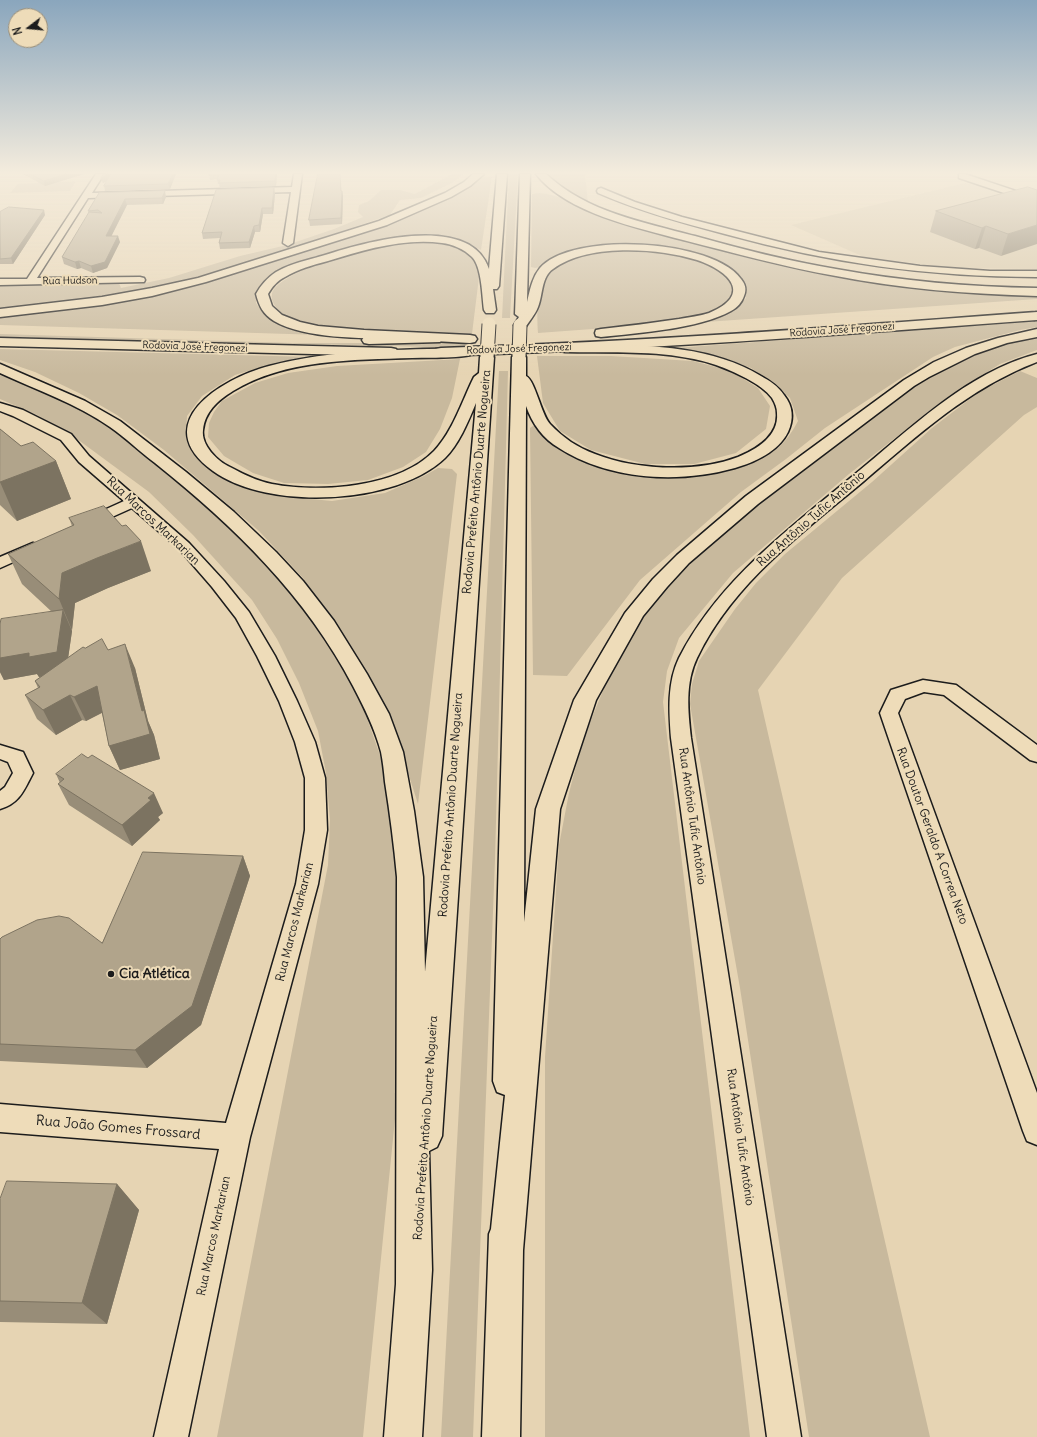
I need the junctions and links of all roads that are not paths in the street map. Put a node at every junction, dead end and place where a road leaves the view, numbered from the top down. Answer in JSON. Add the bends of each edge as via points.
{"nodes":[{"id":1,"x":57,"y":241,"type":"edge"},
{"id":2,"x":326,"y":241,"type":"edge"},
{"id":3,"x":395,"y":241,"type":"edge"},
{"id":4,"x":439,"y":241,"type":"edge"},
{"id":5,"x":496,"y":241,"type":"edge"},
{"id":6,"x":523,"y":241,"type":"edge"},
{"id":7,"x":702,"y":241,"type":"edge"},
{"id":8,"x":764,"y":241,"type":"edge"},
{"id":9,"x":1037,"y":274,"type":"edge"},
{"id":10,"x":140,"y":280,"type":"dead end"},
{"id":11,"x":0,"y":282,"type":"edge"},
{"id":12,"x":30,"y":282,"type":"junction"},
{"id":13,"x":1037,"y":292,"type":"edge"},
{"id":14,"x":1037,"y":305,"type":"edge"},
{"id":15,"x":490,"y":310,"type":"junction"},
{"id":16,"x":0,"y":313,"type":"edge"},
{"id":17,"x":1037,"y":316,"type":"edge"},
{"id":18,"x":520,"y":325,"type":"junction"},
{"id":19,"x":0,"y":331,"type":"edge"},
{"id":20,"x":601,"y":333,"type":"junction"},
{"id":21,"x":1037,"y":333,"type":"edge"},
{"id":22,"x":586,"y":334,"type":"dead end"},
{"id":23,"x":532,"y":336,"type":"dead end"},
{"id":24,"x":0,"y":342,"type":"edge"},
{"id":25,"x":468,"y":345,"type":"junction"},
{"id":26,"x":565,"y":348,"type":"junction"},
{"id":27,"x":1037,"y":358,"type":"edge"},
{"id":28,"x":487,"y":361,"type":"junction"},
{"id":29,"x":519,"y":362,"type":"junction"},
{"id":30,"x":0,"y":368,"type":"edge"},
{"id":31,"x":0,"y":407,"type":"edge"},
{"id":32,"x":134,"y":502,"type":"junction"},
{"id":33,"x":70,"y":531,"type":"edge"},
{"id":34,"x":49,"y":540,"type":"edge"},
{"id":35,"x":0,"y":563,"type":"edge"},
{"id":36,"x":0,"y":752,"type":"edge"},
{"id":37,"x":1037,"y":755,"type":"edge"},
{"id":38,"x":0,"y":801,"type":"edge"},
{"id":39,"x":0,"y":1118,"type":"edge"},
{"id":40,"x":1037,"y":1131,"type":"edge"},
{"id":41,"x":236,"y":1137,"type":"junction"},
{"id":42,"x":506,"y":1249,"type":"junction"},
{"id":43,"x":414,"y":1284,"type":"junction"},
{"id":44,"x":171,"y":1437,"type":"edge"},
{"id":45,"x":403,"y":1437,"type":"edge"},
{"id":46,"x":501,"y":1437,"type":"edge"},
{"id":47,"x":784,"y":1437,"type":"edge"}],
"edges":[{"from":1,"to":12,"type":"street"},
{"from":2,"to":16,"type":"highway","via":[[173,288],[68,307]]},
{"from":3,"to":25,"type":"highway","via":[[374,244],[304,264],[278,276],[268,284],[262,294],[264,307],[286,322],[306,328]]},
{"from":4,"to":15,"type":"highway","via":[[455,244],[476,254],[482,267]]},
{"from":5,"to":15,"type":"highway","name":"Rodovia Prefeito Antônio Duarte Nogueira"},
{"from":6,"to":18,"type":"highway"},
{"from":7,"to":13,"type":"highway","via":[[834,273],[906,284]]},
{"from":8,"to":9,"type":"street","via":[[850,260],[930,270]]},
{"from":10,"to":12,"type":"street","name":"Rua Hudson"},
{"from":11,"to":12,"type":"street","name":"Rua Hudson"},
{"from":14,"to":20,"type":"highway","name":"Rodovia José Fregonezi"},
{"from":15,"to":28,"type":"highway","name":"Rodovia Prefeito Antônio Duarte Nogueira","bridge":true},
{"from":17,"to":26,"type":"highway","name":"Rodovia José Fregonezi"},
{"from":18,"to":20,"type":"highway","via":[[531,308],[538,280],[544,270],[564,258],[587,252],[636,248],[682,253],[717,264],[731,273],[741,290],[738,299],[730,307],[714,315]]},
{"from":18,"to":29,"type":"highway","bridge":true},
{"from":19,"to":25,"type":"highway","name":"Rodovia José Fregonezi"},
{"from":20,"to":22,"type":"highway","name":"Rodovia José Fregonezi"},
{"from":21,"to":42,"type":"highway","via":[[1000,341],[951,358],[909,383],[752,500],[683,559],[635,613],[585,700],[548,809]]},
{"from":23,"to":25,"type":"highway","name":"Rodovia José Fregonezi","via":[[505,337]]},
{"from":24,"to":25,"type":"highway","name":"Rodovia José Fregonezi","via":[[369,352]]},
{"from":25,"to":26,"type":"highway","name":"Rodovia José Fregonezi"},
{"from":25,"to":28,"type":"highway","via":[[294,364],[260,373],[228,387],[209,401],[196,422],[196,438],[204,454],[219,468],[257,486],[305,493],[367,488],[406,475],[439,455],[452,438]]},
{"from":26,"to":29,"type":"highway","via":[[671,353],[701,357],[731,366],[761,381],[781,399],[785,414],[782,429],[775,441],[757,454],[721,467],[673,472],[619,466],[568,448],[551,435],[538,417]]},
{"from":27,"to":47,"type":"street","name":"Rua Antônio Tufic Antônio","via":[[1007,369],[956,399],[770,552],[741,582],[709,622],[688,658],[681,678],[678,697],[681,738]]},
{"from":28,"to":43,"type":"highway","name":"Rodovia Prefeito Antônio Duarte Nogueira"},
{"from":29,"to":42,"type":"highway"},
{"from":30,"to":43,"type":"highway","via":[[80,404],[115,424],[228,516],[270,556],[327,625],[378,714],[392,752],[410,877]]},
{"from":31,"to":32,"type":"street","name":"Rua Marcos Markarian","via":[[66,437],[84,459]]},
{"from":32,"to":33,"type":"street"},
{"from":32,"to":41,"type":"street","name":"Rua Marcos Markarian","via":[[184,546],[243,616],[288,701],[305,742],[315,778],[316,830],[307,884]]},
{"from":34,"to":35,"type":"street"},
{"from":36,"to":38,"type":"street","via":[[16,757],[23,773],[12,793]]},
{"from":37,"to":40,"type":"street","name":"Rua Doutor Geraldo A Correa Neto","via":[[949,688],[923,686],[898,695],[889,713]]},
{"from":39,"to":41,"type":"street","name":"Rua João Gomes Frossard"},
{"from":41,"to":44,"type":"street","name":"Rua Marcos Markarian"},
{"from":42,"to":46,"type":"highway"},
{"from":43,"to":45,"type":"highway","name":"Rodovia Prefeito Antônio Duarte Nogueira"}]}
